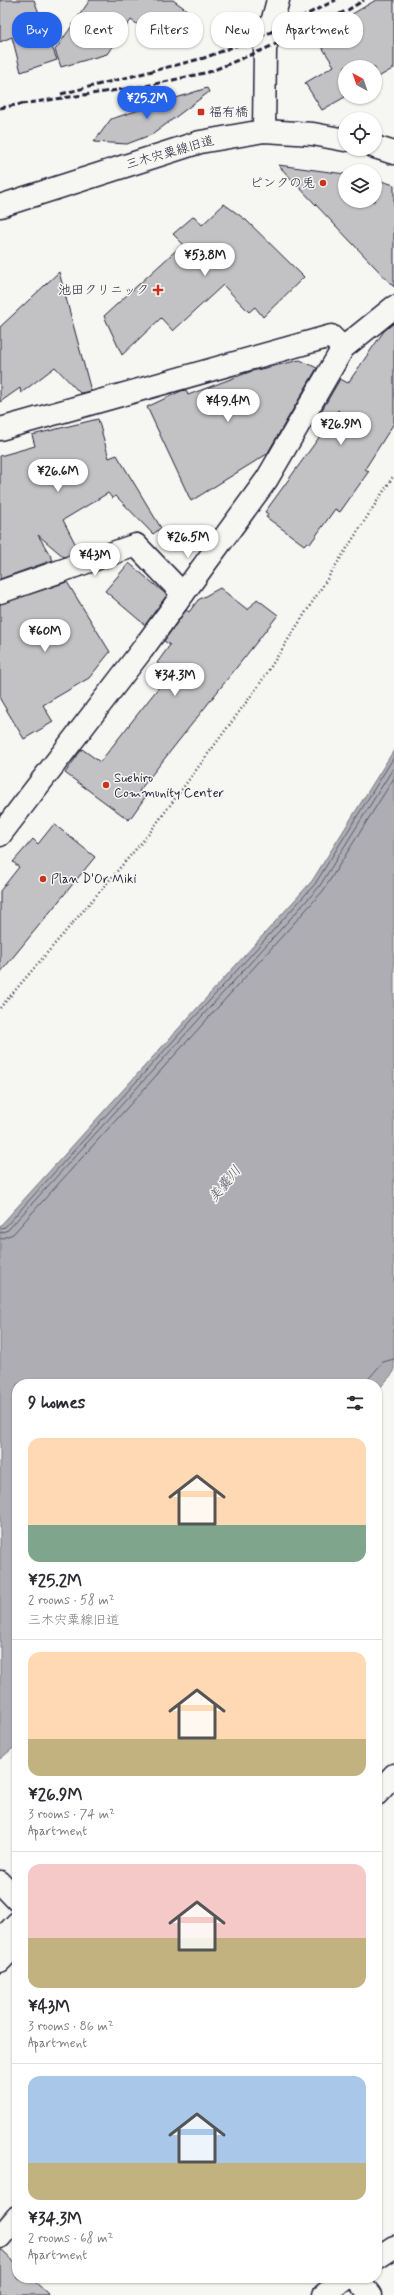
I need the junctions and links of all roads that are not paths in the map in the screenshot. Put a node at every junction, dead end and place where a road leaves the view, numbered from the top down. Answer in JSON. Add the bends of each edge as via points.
{"nodes":[{"id":1,"x":278,"y":0,"type":"edge"},
{"id":2,"x":264,"y":131,"type":"junction"},
{"id":3,"x":338,"y":139,"type":"edge"},
{"id":4,"x":0,"y":206,"type":"edge"},
{"id":5,"x":394,"y":307,"type":"edge"},
{"id":6,"x":343,"y":348,"type":"junction"},
{"id":7,"x":0,"y":429,"type":"edge"},
{"id":8,"x":0,"y":592,"type":"edge"},
{"id":9,"x":183,"y":594,"type":"junction"},
{"id":10,"x":0,"y":835,"type":"edge"},
{"id":11,"x":394,"y":1775,"type":"edge"},
{"id":12,"x":382,"y":1788,"type":"edge"},
{"id":13,"x":0,"y":1882,"type":"edge"},
{"id":14,"x":12,"y":1895,"type":"edge"},
{"id":15,"x":12,"y":1936,"type":"edge"},
{"id":16,"x":0,"y":1961,"type":"edge"},
{"id":17,"x":12,"y":2223,"type":"edge"},
{"id":18,"x":0,"y":2237,"type":"edge"},
{"id":19,"x":394,"y":2247,"type":"edge"},
{"id":20,"x":382,"y":2255,"type":"edge"},
{"id":21,"x":340,"y":2283,"type":"edge"},
{"id":22,"x":360,"y":2283,"type":"edge"},
{"id":23,"x":324,"y":2295,"type":"edge"},
{"id":24,"x":370,"y":2295,"type":"edge"}],
"edges":[{"from":1,"to":2,"type":"street","via":[[266,49]]},
{"from":2,"to":3,"type":"street","name":"三木宍粟線旧道","via":[[313,134]]},
{"from":2,"to":4,"type":"street","name":"三木宍粟線旧道","via":[[200,142]]},
{"from":5,"to":6,"type":"street"},
{"from":6,"to":7,"type":"street","via":[[331,336]]},
{"from":6,"to":9,"type":"street","via":[[267,479]]},
{"from":8,"to":9,"type":"street","via":[[136,545]]},
{"from":9,"to":10,"type":"street"},
{"from":11,"to":12,"type":"street"},
{"from":13,"to":14,"type":"street"},
{"from":15,"to":16,"type":"street"},
{"from":17,"to":18,"type":"street"},
{"from":19,"to":20,"type":"street"},
{"from":21,"to":23,"type":"street"},
{"from":22,"to":24,"type":"street"}]}
